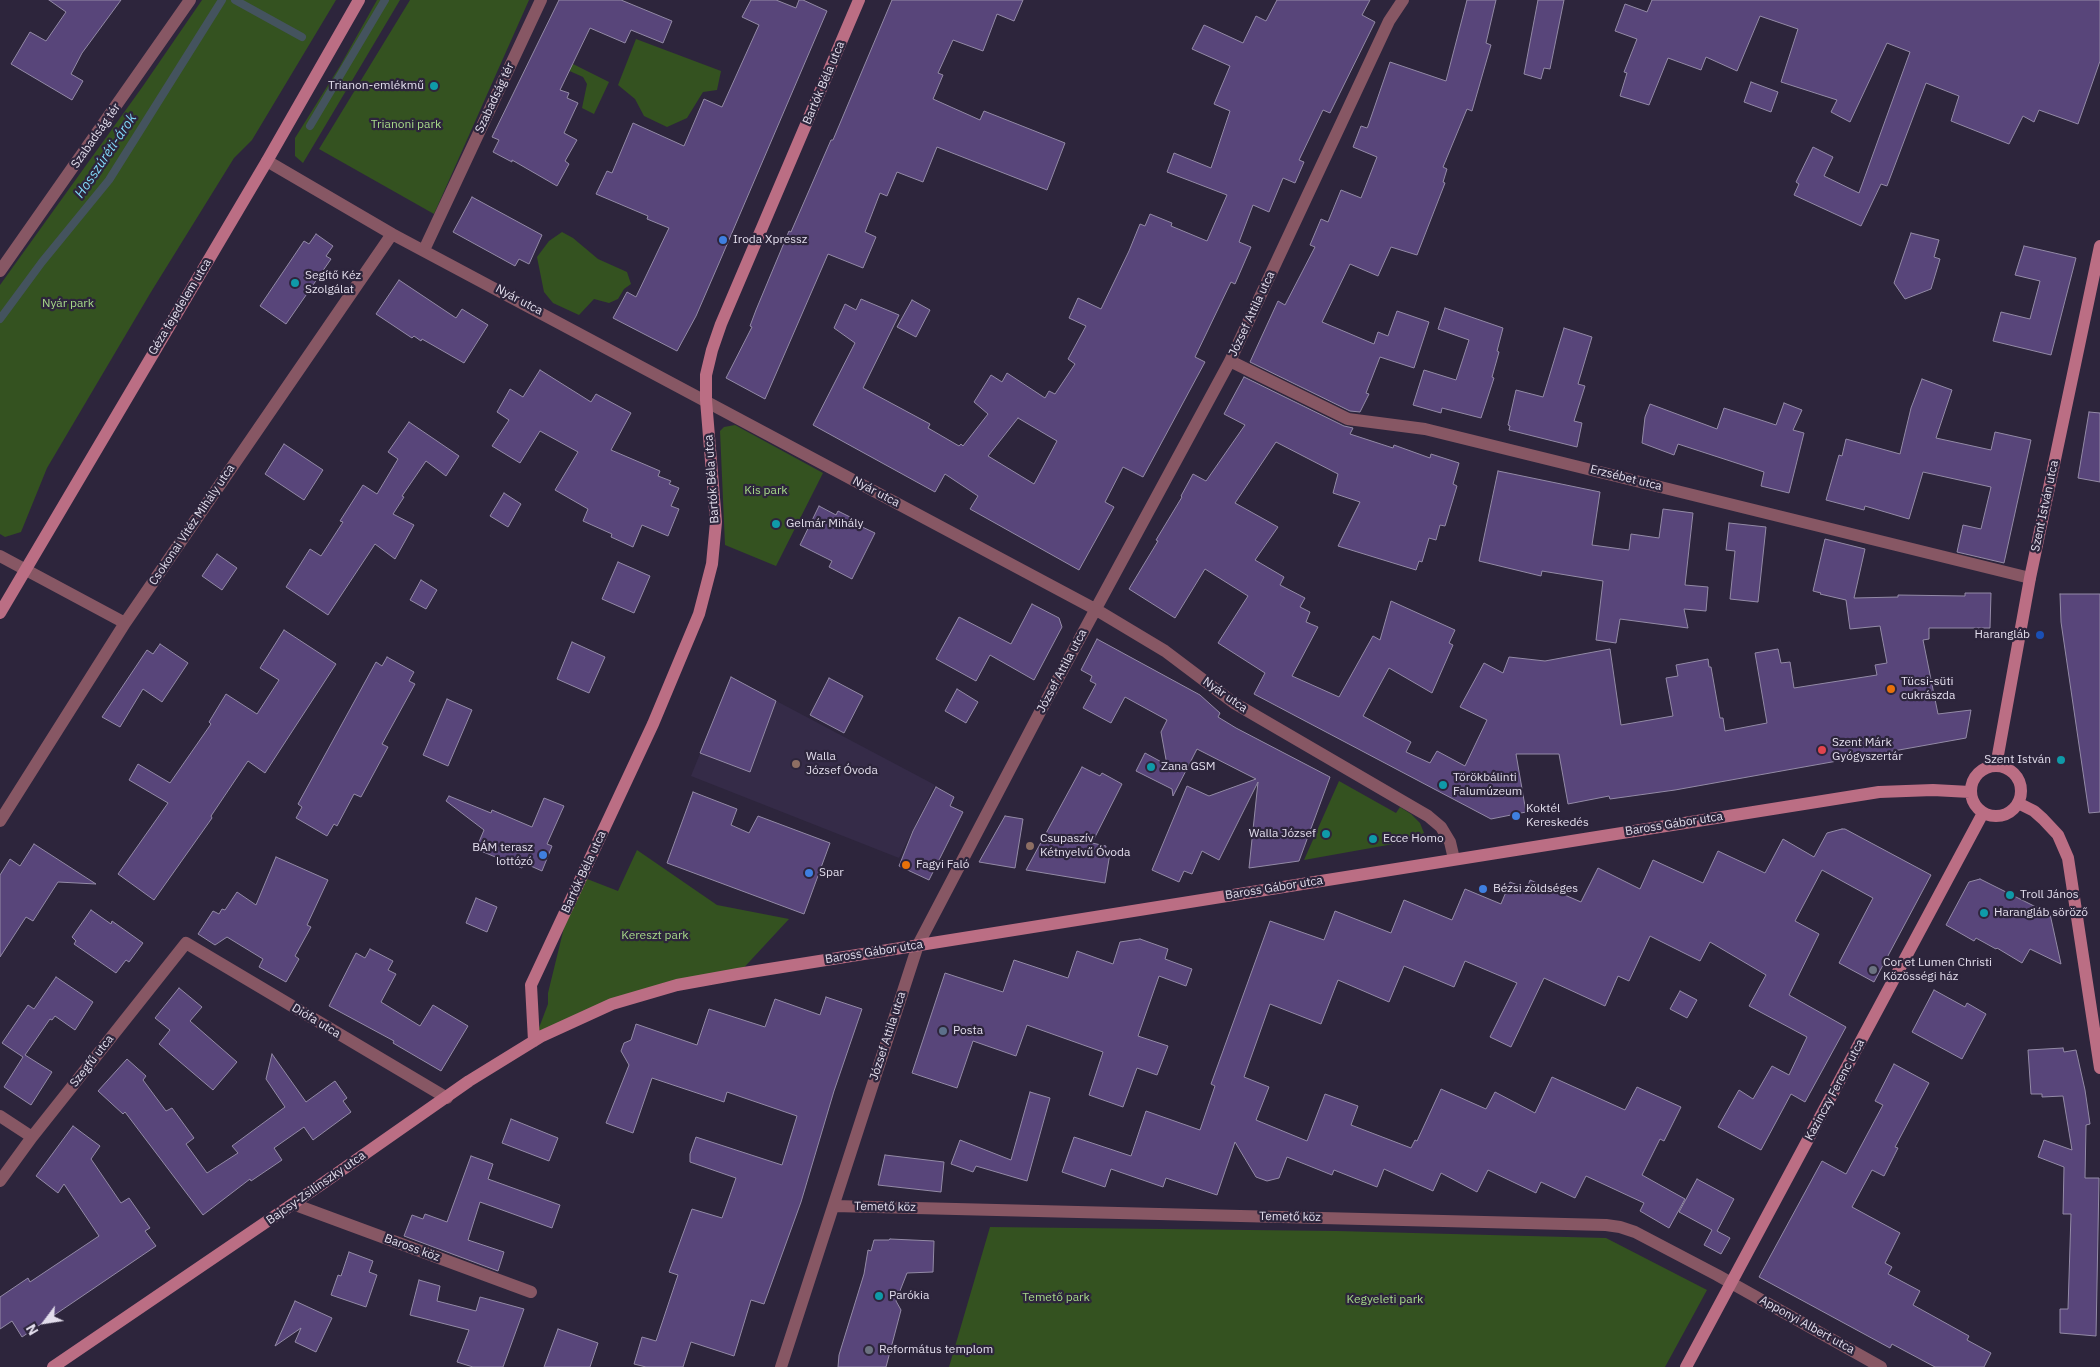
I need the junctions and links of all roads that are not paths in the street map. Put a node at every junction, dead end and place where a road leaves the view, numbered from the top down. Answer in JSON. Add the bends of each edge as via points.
{"nodes":[{"id":1,"x":190,"y":0,"type":"edge"},
{"id":2,"x":358,"y":0,"type":"edge"},
{"id":3,"x":541,"y":0,"type":"edge"},
{"id":4,"x":859,"y":0,"type":"edge"},
{"id":5,"x":1403,"y":0,"type":"edge"},
{"id":6,"x":267,"y":162,"type":"junction"},
{"id":7,"x":392,"y":234,"type":"junction"},
{"id":8,"x":2100,"y":246,"type":"edge"},
{"id":9,"x":424,"y":250,"type":"junction"},
{"id":10,"x":0,"y":271,"type":"edge"},
{"id":11,"x":1230,"y":361,"type":"junction"},
{"id":12,"x":706,"y":400,"type":"junction"},
{"id":13,"x":0,"y":556,"type":"edge"},
{"id":14,"x":25,"y":570,"type":"junction"},
{"id":15,"x":2030,"y":578,"type":"junction"},
{"id":16,"x":1095,"y":609,"type":"junction"},
{"id":17,"x":0,"y":613,"type":"edge"},
{"id":18,"x":125,"y":623,"type":"junction"},
{"id":19,"x":1996,"y":766,"type":"junction"},
{"id":20,"x":1970,"y":792,"type":"junction"},
{"id":21,"x":2018,"y":803,"type":"junction"},
{"id":22,"x":1983,"y":813,"type":"junction"},
{"id":23,"x":0,"y":821,"type":"edge"},
{"id":24,"x":1454,"y":859,"type":"junction"},
{"id":25,"x":186,"y":943,"type":"joint"},
{"id":26,"x":918,"y":945,"type":"junction"},
{"id":27,"x":582,"y":1016,"type":"joint"},
{"id":28,"x":534,"y":1041,"type":"junction"},
{"id":29,"x":2100,"y":1068,"type":"edge"},
{"id":30,"x":447,"y":1098,"type":"junction"},
{"id":31,"x":0,"y":1116,"type":"edge"},
{"id":32,"x":32,"y":1137,"type":"junction"},
{"id":33,"x":0,"y":1181,"type":"edge"},
{"id":34,"x":293,"y":1204,"type":"junction"},
{"id":35,"x":834,"y":1206,"type":"junction"},
{"id":36,"x":1732,"y":1284,"type":"junction"},
{"id":37,"x":531,"y":1292,"type":"dead end"},
{"id":38,"x":53,"y":1367,"type":"edge"},
{"id":39,"x":782,"y":1367,"type":"edge"},
{"id":40,"x":1686,"y":1367,"type":"edge"},
{"id":41,"x":1880,"y":1367,"type":"edge"}],
"edges":[{"from":1,"to":10,"type":"street","name":"Szabadság tér"},
{"from":2,"to":6,"type":"main road","name":"Géza fejedelem utca"},
{"from":3,"to":9,"type":"street","name":"Szabadság tér"},
{"from":4,"to":12,"type":"main road","name":"Bartók Béla utca","via":[[721,324],[706,374]]},
{"from":5,"to":11,"type":"street","name":"József Attila utca","via":[[1385,30]]},
{"from":6,"to":7,"type":"street","name":"Nyár utca"},
{"from":6,"to":14,"type":"main road","name":"Géza fejedelem utca"},
{"from":7,"to":9,"type":"street","name":"Nyár utca"},
{"from":7,"to":18,"type":"street","name":"Csokonai Vitéz Mihály utca"},
{"from":8,"to":15,"type":"main road","name":"Szent István utca"},
{"from":9,"to":12,"type":"street","name":"Nyár utca"},
{"from":11,"to":15,"type":"street","name":"Erzsébet utca","via":[[1348,419],[1425,429]]},
{"from":11,"to":16,"type":"street","name":"József Attila utca"},
{"from":12,"to":16,"type":"street","name":"Nyár utca"},
{"from":12,"to":28,"type":"main road","name":"Bartók Béla utca","via":[[716,522],[705,594],[653,724],[531,985]]},
{"from":13,"to":14,"type":"street"},
{"from":14,"to":17,"type":"main road","name":"Géza fejedelem utca"},
{"from":14,"to":18,"type":"street"},
{"from":15,"to":19,"type":"main road","name":"Szent István utca"},
{"from":16,"to":24,"type":"street","name":"Nyár utca","via":[[1165,651],[1234,703],[1428,816],[1441,827],[1450,842]]},
{"from":16,"to":26,"type":"street","name":"József Attila utca"},
{"from":18,"to":23,"type":"street","name":"Csokonai Vitéz Mihály utca"},
{"from":19,"to":20,"type":"main road","via":[[1980,771]]},
{"from":19,"to":21,"type":"main road","via":[[2012,772],[2017,778],[2021,795]]},
{"from":20,"to":22,"type":"main road"},
{"from":20,"to":24,"type":"main road","name":"Baross Gábor utca","via":[[1879,792]]},
{"from":21,"to":22,"type":"main road","via":[[1999,816]]},
{"from":21,"to":29,"type":"main road","via":[[2043,818],[2058,835],[2068,858]]},
{"from":22,"to":36,"type":"main road","name":"Kazinczy Ferenc utca"},
{"from":24,"to":26,"type":"main road","name":"Baross Gábor utca"},
{"from":25,"to":30,"type":"street","name":"Diófa utca"},
{"from":25,"to":32,"type":"street","name":"Szegfű utca"},
{"from":26,"to":27,"type":"main road","name":"Baross Gábor utca","via":[[677,985]]},
{"from":26,"to":35,"type":"street","name":"József Attila utca"},
{"from":27,"to":28,"type":"main road","name":"Bajcsy-Zsilinszky utca"},
{"from":28,"to":30,"type":"main road","name":"Bajcsy-Zsilinszky utca"},
{"from":30,"to":34,"type":"main road","name":"Bajcsy-Zsilinszky utca"},
{"from":31,"to":32,"type":"street"},
{"from":32,"to":33,"type":"street","name":"Szegfű utca"},
{"from":34,"to":37,"type":"street","name":"Baross köz"},
{"from":34,"to":38,"type":"main road","name":"Bajcsy-Zsilinszky utca"},
{"from":35,"to":36,"type":"street","name":"Temető köz","via":[[1606,1225],[1635,1232]]},
{"from":35,"to":39,"type":"street","name":"József Attila utca"},
{"from":36,"to":40,"type":"main road","name":"Kazinczy Ferenc utca"},
{"from":36,"to":41,"type":"street","name":"Apponyi Albert utca"}]}
